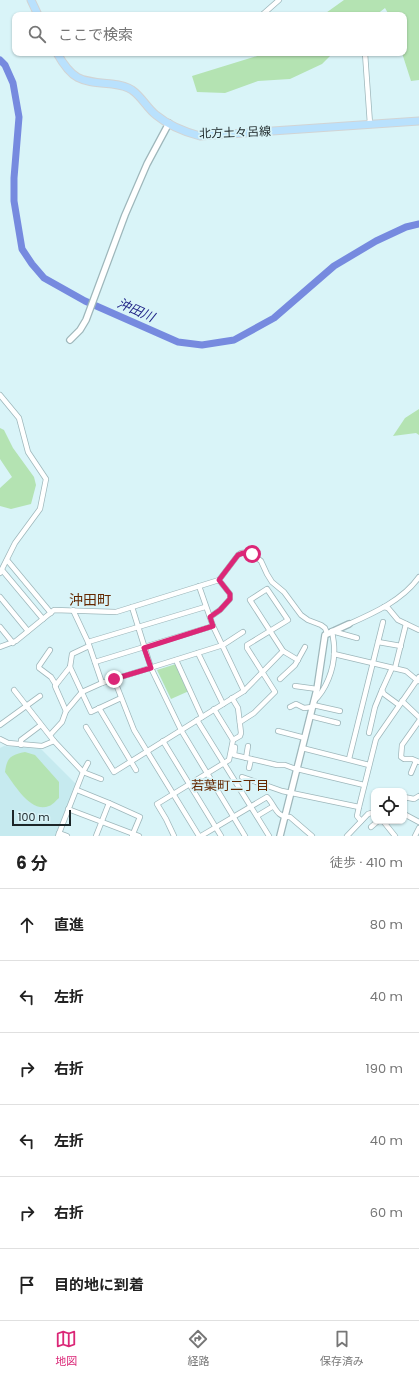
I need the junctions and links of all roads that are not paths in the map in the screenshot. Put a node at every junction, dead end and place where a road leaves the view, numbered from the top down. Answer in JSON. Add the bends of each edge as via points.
{"nodes":[{"id":1,"x":31,"y":0,"type":"edge"},
{"id":2,"x":279,"y":0,"type":"edge"},
{"id":3,"x":37,"y":12,"type":"edge"},
{"id":4,"x":265,"y":12,"type":"edge"},
{"id":5,"x":59,"y":56,"type":"edge"},
{"id":6,"x":365,"y":56,"type":"edge"},
{"id":7,"x":419,"y":121,"type":"edge"},
{"id":8,"x":169,"y":123,"type":"junction"},
{"id":9,"x":370,"y":124,"type":"junction"},
{"id":10,"x":70,"y":340,"type":"dead end"},
{"id":11,"x":0,"y":395,"type":"edge"},
{"id":12,"x":7,"y":560,"type":"junction"},
{"id":13,"x":1,"y":572,"type":"edge"},
{"id":14,"x":419,"y":577,"type":"edge"},
{"id":15,"x":219,"y":580,"type":"junction"},
{"id":16,"x":199,"y":586,"type":"junction"},
{"id":17,"x":0,"y":597,"type":"edge"},
{"id":18,"x":132,"y":607,"type":"junction"},
{"id":19,"x":206,"y":607,"type":"junction"},
{"id":20,"x":384,"y":607,"type":"junction"},
{"id":21,"x":73,"y":610,"type":"junction"},
{"id":22,"x":51,"y":613,"type":"junction"},
{"id":23,"x":210,"y":617,"type":"junction"},
{"id":24,"x":43,"y":619,"type":"junction"},
{"id":25,"x":383,"y":622,"type":"dead end"},
{"id":26,"x":349,"y":624,"type":"joint"},
{"id":27,"x":406,"y":624,"type":"junction"},
{"id":28,"x":213,"y":626,"type":"junction"},
{"id":29,"x":0,"y":627,"type":"edge"},
{"id":30,"x":138,"y":628,"type":"junction"},
{"id":31,"x":419,"y":630,"type":"edge"},
{"id":32,"x":28,"y":631,"type":"junction"},
{"id":33,"x":270,"y":631,"type":"junction"},
{"id":34,"x":243,"y":632,"type":"dead end"},
{"id":35,"x":329,"y":632,"type":"junction"},
{"id":36,"x":357,"y":638,"type":"dead end"},
{"id":37,"x":378,"y":642,"type":"junction"},
{"id":38,"x":13,"y":643,"type":"junction"},
{"id":39,"x":89,"y":644,"type":"junction"},
{"id":40,"x":222,"y":645,"type":"junction"},
{"id":41,"x":400,"y":646,"type":"junction"},
{"id":42,"x":0,"y":647,"type":"edge"},
{"id":43,"x":305,"y":647,"type":"dead end"},
{"id":44,"x":144,"y":648,"type":"junction"},
{"id":45,"x":50,"y":650,"type":"dead end"},
{"id":46,"x":283,"y":651,"type":"junction"},
{"id":47,"x":198,"y":653,"type":"junction"},
{"id":48,"x":334,"y":654,"type":"junction"},
{"id":49,"x":176,"y":660,"type":"junction"},
{"id":50,"x":298,"y":660,"type":"junction"},
{"id":51,"x":95,"y":662,"type":"junction"},
{"id":52,"x":373,"y":663,"type":"junction"},
{"id":53,"x":70,"y":667,"type":"junction"},
{"id":54,"x":151,"y":668,"type":"junction"},
{"id":55,"x":393,"y":668,"type":"junction"},
{"id":56,"x":262,"y":673,"type":"junction"},
{"id":57,"x":114,"y":679,"type":"junction"},
{"id":58,"x":280,"y":679,"type":"dead end"},
{"id":59,"x":418,"y":679,"type":"edge"},
{"id":60,"x":102,"y":682,"type":"junction"},
{"id":61,"x":56,"y":685,"type":"junction"},
{"id":62,"x":295,"y":686,"type":"dead end"},
{"id":63,"x":14,"y":690,"type":"dead end"},
{"id":64,"x":317,"y":690,"type":"junction"},
{"id":65,"x":382,"y":690,"type":"junction"},
{"id":66,"x":244,"y":691,"type":"junction"},
{"id":67,"x":82,"y":692,"type":"junction"},
{"id":68,"x":40,"y":696,"type":"dead end"},
{"id":69,"x":121,"y":698,"type":"junction"},
{"id":70,"x":232,"y":698,"type":"junction"},
{"id":71,"x":400,"y":703,"type":"junction"},
{"id":72,"x":223,"y":704,"type":"junction"},
{"id":73,"x":313,"y":704,"type":"junction"},
{"id":74,"x":26,"y":706,"type":"junction"},
{"id":75,"x":290,"y":707,"type":"dead end"},
{"id":76,"x":99,"y":708,"type":"junction"},
{"id":77,"x":214,"y":709,"type":"junction"},
{"id":78,"x":66,"y":711,"type":"junction"},
{"id":79,"x":340,"y":712,"type":"dead end"},
{"id":80,"x":202,"y":716,"type":"junction"},
{"id":81,"x":310,"y":716,"type":"junction"},
{"id":82,"x":419,"y":717,"type":"edge"},
{"id":83,"x":197,"y":720,"type":"junction"},
{"id":84,"x":419,"y":721,"type":"edge"},
{"id":85,"x":240,"y":722,"type":"junction"},
{"id":86,"x":338,"y":723,"type":"dead end"},
{"id":87,"x":0,"y":725,"type":"edge"},
{"id":88,"x":41,"y":725,"type":"junction"},
{"id":89,"x":86,"y":727,"type":"dead end"},
{"id":90,"x":181,"y":730,"type":"junction"},
{"id":91,"x":278,"y":731,"type":"dead end"},
{"id":92,"x":369,"y":733,"type":"dead end"},
{"id":93,"x":50,"y":735,"type":"junction"},
{"id":94,"x":305,"y":738,"type":"junction"},
{"id":95,"x":0,"y":739,"type":"edge"},
{"id":96,"x":233,"y":740,"type":"junction"},
{"id":97,"x":54,"y":741,"type":"junction"},
{"id":98,"x":163,"y":741,"type":"junction"},
{"id":99,"x":21,"y":745,"type":"junction"},
{"id":100,"x":248,"y":746,"type":"dead end"},
{"id":101,"x":235,"y":747,"type":"dead end"},
{"id":102,"x":302,"y":748,"type":"junction"},
{"id":103,"x":147,"y":751,"type":"junction"},
{"id":104,"x":246,"y":758,"type":"junction"},
{"id":105,"x":251,"y":759,"type":"junction"},
{"id":106,"x":350,"y":759,"type":"junction"},
{"id":107,"x":131,"y":761,"type":"junction"},
{"id":108,"x":88,"y":762,"type":"dead end"},
{"id":109,"x":417,"y":762,"type":"edge"},
{"id":110,"x":224,"y":763,"type":"junction"},
{"id":111,"x":370,"y":765,"type":"junction"},
{"id":112,"x":249,"y":768,"type":"dead end"},
{"id":113,"x":296,"y":769,"type":"junction"},
{"id":114,"x":136,"y":770,"type":"dead end"},
{"id":115,"x":84,"y":772,"type":"junction"},
{"id":116,"x":208,"y":773,"type":"junction"},
{"id":117,"x":411,"y":773,"type":"dead end"},
{"id":118,"x":242,"y":777,"type":"dead end"},
{"id":119,"x":101,"y":779,"type":"dead end"},
{"id":120,"x":190,"y":784,"type":"junction"},
{"id":121,"x":364,"y":785,"type":"junction"},
{"id":122,"x":77,"y":790,"type":"junction"},
{"id":123,"x":292,"y":792,"type":"junction"},
{"id":124,"x":173,"y":794,"type":"junction"},
{"id":125,"x":419,"y":796,"type":"edge"},
{"id":126,"x":407,"y":798,"type":"edge"},
{"id":127,"x":109,"y":803,"type":"junction"},
{"id":128,"x":251,"y":806,"type":"junction"},
{"id":129,"x":272,"y":807,"type":"dead end"},
{"id":130,"x":359,"y":807,"type":"junction"},
{"id":131,"x":68,"y":809,"type":"junction"},
{"id":132,"x":371,"y":813,"type":"edge"},
{"id":133,"x":233,"y":816,"type":"junction"},
{"id":134,"x":257,"y":816,"type":"junction"},
{"id":135,"x":407,"y":816,"type":"edge"},
{"id":136,"x":285,"y":817,"type":"junction"},
{"id":137,"x":361,"y":821,"type":"junction"},
{"id":138,"x":102,"y":822,"type":"junction"},
{"id":139,"x":419,"y":822,"type":"edge"},
{"id":140,"x":374,"y":824,"type":"edge"},
{"id":141,"x":385,"y":824,"type":"edge"},
{"id":142,"x":216,"y":827,"type":"junction"},
{"id":143,"x":371,"y":827,"type":"dead end"},
{"id":144,"x":419,"y":828,"type":"edge"},
{"id":145,"x":59,"y":834,"type":"edge"},
{"id":146,"x":133,"y":835,"type":"edge"},
{"id":147,"x":67,"y":836,"type":"edge"},
{"id":148,"x":96,"y":836,"type":"edge"},
{"id":149,"x":139,"y":836,"type":"edge"},
{"id":150,"x":174,"y":836,"type":"edge"},
{"id":151,"x":200,"y":836,"type":"edge"},
{"id":152,"x":222,"y":836,"type":"edge"},
{"id":153,"x":245,"y":836,"type":"edge"},
{"id":154,"x":269,"y":836,"type":"edge"},
{"id":155,"x":280,"y":836,"type":"edge"},
{"id":156,"x":312,"y":836,"type":"edge"},
{"id":157,"x":347,"y":836,"type":"edge"},
{"id":158,"x":395,"y":836,"type":"edge"},
{"id":159,"x":415,"y":836,"type":"edge"}],
"edges":[{"from":1,"to":3,"type":"main road"},
{"from":2,"to":4,"type":"street"},
{"from":5,"to":8,"type":"main road","name":"北方土々呂線","via":[[74,76],[89,82],[124,85],[134,91],[155,115]]},
{"from":6,"to":9,"type":"street"},
{"from":7,"to":9,"type":"main road","name":"北方土々呂線"},
{"from":8,"to":9,"type":"main road","name":"北方土々呂線","via":[[200,136]]},
{"from":8,"to":10,"type":"street","via":[[125,214],[87,319]]},
{"from":11,"to":12,"type":"street","via":[[19,418],[28,452],[46,479],[41,507],[15,543]]},
{"from":12,"to":13,"type":"street"},
{"from":12,"to":22,"type":"street"},
{"from":13,"to":24,"type":"street"},
{"from":14,"to":20,"type":"street","via":[[413,586]]},
{"from":15,"to":16,"type":"street"},
{"from":15,"to":23,"type":"street","via":[[230,594],[230,599]]},
{"from":15,"to":35,"type":"street","via":[[238,555],[249,552],[262,561],[266,574],[284,592],[301,615]]},
{"from":16,"to":18,"type":"street"},
{"from":16,"to":19,"type":"street"},
{"from":17,"to":32,"type":"street"},
{"from":18,"to":21,"type":"street","via":[[116,612]]},
{"from":18,"to":30,"type":"street"},
{"from":19,"to":23,"type":"street"},
{"from":19,"to":30,"type":"street"},
{"from":20,"to":26,"type":"street"},
{"from":20,"to":27,"type":"street"},
{"from":21,"to":22,"type":"street","via":[[54,610]]},
{"from":21,"to":39,"type":"street"},
{"from":22,"to":24,"type":"street"},
{"from":23,"to":28,"type":"street"},
{"from":24,"to":32,"type":"street"},
{"from":25,"to":37,"type":"street"},
{"from":26,"to":35,"type":"street"},
{"from":27,"to":31,"type":"street"},
{"from":27,"to":41,"type":"street"},
{"from":28,"to":40,"type":"street"},
{"from":28,"to":44,"type":"street"},
{"from":29,"to":38,"type":"street"},
{"from":30,"to":39,"type":"street"},
{"from":30,"to":44,"type":"street"},
{"from":32,"to":38,"type":"street"},
{"from":33,"to":33,"type":"street","via":[[250,600],[267,589],[288,620]]},
{"from":33,"to":46,"type":"street"},
{"from":33,"to":56,"type":"street","via":[[247,645]]},
{"from":34,"to":40,"type":"street"},
{"from":35,"to":36,"type":"street"},
{"from":35,"to":48,"type":"street"},
{"from":35,"to":64,"type":"street","via":[[324,638]]},
{"from":37,"to":41,"type":"street"},
{"from":37,"to":52,"type":"street"},
{"from":38,"to":42,"type":"street"},
{"from":39,"to":51,"type":"street"},
{"from":39,"to":53,"type":"street","via":[[72,654]]},
{"from":40,"to":47,"type":"street"},
{"from":40,"to":66,"type":"street"},
{"from":41,"to":55,"type":"street"},
{"from":43,"to":50,"type":"street"},
{"from":44,"to":51,"type":"street"},
{"from":44,"to":54,"type":"street"},
{"from":45,"to":61,"type":"street","via":[[39,668],[51,677]]},
{"from":46,"to":50,"type":"street"},
{"from":46,"to":56,"type":"street"},
{"from":47,"to":49,"type":"street"},
{"from":47,"to":72,"type":"street"},
{"from":48,"to":52,"type":"street"},
{"from":48,"to":73,"type":"street","via":[[326,684]]},
{"from":49,"to":54,"type":"street"},
{"from":49,"to":80,"type":"street"},
{"from":50,"to":58,"type":"street"},
{"from":51,"to":60,"type":"street"},
{"from":52,"to":55,"type":"street"},
{"from":52,"to":106,"type":"street"},
{"from":53,"to":61,"type":"street"},
{"from":53,"to":67,"type":"street"},
{"from":54,"to":57,"type":"street"},
{"from":54,"to":90,"type":"street"},
{"from":55,"to":59,"type":"street"},
{"from":55,"to":65,"type":"street"},
{"from":56,"to":66,"type":"street"},
{"from":56,"to":85,"type":"street","via":[[275,692],[254,713]]},
{"from":57,"to":60,"type":"street"},
{"from":57,"to":69,"type":"street"},
{"from":59,"to":71,"type":"street"},
{"from":60,"to":67,"type":"street"},
{"from":61,"to":78,"type":"street"},
{"from":62,"to":64,"type":"street"},
{"from":63,"to":74,"type":"street"},
{"from":64,"to":73,"type":"street"},
{"from":65,"to":71,"type":"street","via":[[384,694]]},
{"from":65,"to":92,"type":"street","via":[[374,707]]},
{"from":66,"to":70,"type":"street"},
{"from":67,"to":76,"type":"street","via":[[91,712]]},
{"from":67,"to":78,"type":"street"},
{"from":68,"to":74,"type":"street"},
{"from":69,"to":76,"type":"street"},
{"from":69,"to":103,"type":"street","via":[[134,730]]},
{"from":70,"to":72,"type":"street"},
{"from":70,"to":85,"type":"street","via":[[238,708]]},
{"from":71,"to":82,"type":"street"},
{"from":71,"to":111,"type":"street","via":[[376,739]]},
{"from":72,"to":77,"type":"street"},
{"from":73,"to":75,"type":"street","via":[[304,708],[296,704]]},
{"from":73,"to":79,"type":"street"},
{"from":73,"to":81,"type":"street"},
{"from":74,"to":87,"type":"street"},
{"from":74,"to":88,"type":"street"},
{"from":76,"to":107,"type":"street"},
{"from":77,"to":80,"type":"street"},
{"from":77,"to":96,"type":"street"},
{"from":78,"to":93,"type":"street","via":[[62,722]]},
{"from":80,"to":83,"type":"street"},
{"from":81,"to":86,"type":"street"},
{"from":81,"to":94,"type":"street"},
{"from":83,"to":90,"type":"street"},
{"from":83,"to":110,"type":"street"},
{"from":84,"to":109,"type":"street","via":[[402,745],[401,757]]},
{"from":85,"to":96,"type":"street","via":[[240,736]]},
{"from":88,"to":93,"type":"street"},
{"from":88,"to":99,"type":"street","via":[[21,740]]},
{"from":89,"to":107,"type":"street","via":[[114,772]]},
{"from":90,"to":98,"type":"street"},
{"from":90,"to":116,"type":"street"},
{"from":91,"to":94,"type":"street"},
{"from":93,"to":97,"type":"street"},
{"from":94,"to":102,"type":"street"},
{"from":95,"to":99,"type":"street"},
{"from":96,"to":110,"type":"street","via":[[229,760]]},
{"from":97,"to":99,"type":"street","via":[[42,746]]},
{"from":97,"to":115,"type":"street"},
{"from":98,"to":103,"type":"street"},
{"from":98,"to":120,"type":"street"},
{"from":100,"to":104,"type":"street"},
{"from":101,"to":104,"type":"street","via":[[234,755]]},
{"from":102,"to":106,"type":"street"},
{"from":102,"to":113,"type":"street"},
{"from":103,"to":107,"type":"street"},
{"from":103,"to":124,"type":"street"},
{"from":104,"to":105,"type":"street"},
{"from":105,"to":112,"type":"street"},
{"from":105,"to":113,"type":"street"},
{"from":106,"to":111,"type":"street"},
{"from":107,"to":114,"type":"street"},
{"from":108,"to":115,"type":"street"},
{"from":109,"to":117,"type":"street"},
{"from":110,"to":116,"type":"street"},
{"from":110,"to":128,"type":"street"},
{"from":111,"to":121,"type":"street"},
{"from":113,"to":121,"type":"street"},
{"from":113,"to":123,"type":"street"},
{"from":115,"to":119,"type":"street"},
{"from":115,"to":122,"type":"street"},
{"from":116,"to":120,"type":"street"},
{"from":116,"to":133,"type":"street"},
{"from":118,"to":123,"type":"street"},
{"from":120,"to":124,"type":"street"},
{"from":120,"to":142,"type":"street"},
{"from":121,"to":130,"type":"street"},
{"from":122,"to":127,"type":"street"},
{"from":122,"to":131,"type":"street"},
{"from":123,"to":130,"type":"street"},
{"from":123,"to":136,"type":"street"},
{"from":124,"to":150,"type":"street","via":[[157,804]]},
{"from":124,"to":151,"type":"street"},
{"from":125,"to":126,"type":"street","via":[[414,799]]},
{"from":127,"to":138,"type":"street"},
{"from":127,"to":146,"type":"street","via":[[140,817]]},
{"from":128,"to":133,"type":"street"},
{"from":128,"to":134,"type":"street"},
{"from":128,"to":136,"type":"street","via":[[267,797],[280,815]]},
{"from":129,"to":134,"type":"street"},
{"from":130,"to":137,"type":"street","via":[[357,816]]},
{"from":131,"to":138,"type":"street"},
{"from":131,"to":145,"type":"street"},
{"from":132,"to":137,"type":"street"},
{"from":133,"to":142,"type":"street"},
{"from":133,"to":153,"type":"street"},
{"from":134,"to":154,"type":"street"},
{"from":135,"to":139,"type":"street"},
{"from":136,"to":155,"type":"street"},
{"from":136,"to":156,"type":"street","via":[[290,817]]},
{"from":137,"to":157,"type":"street"},
{"from":138,"to":146,"type":"street"},
{"from":138,"to":148,"type":"street"},
{"from":140,"to":143,"type":"street"},
{"from":141,"to":158,"type":"street"},
{"from":142,"to":151,"type":"street"},
{"from":142,"to":152,"type":"street"},
{"from":144,"to":159,"type":"street"},
{"from":145,"to":147,"type":"street"},
{"from":146,"to":149,"type":"street"}]}
